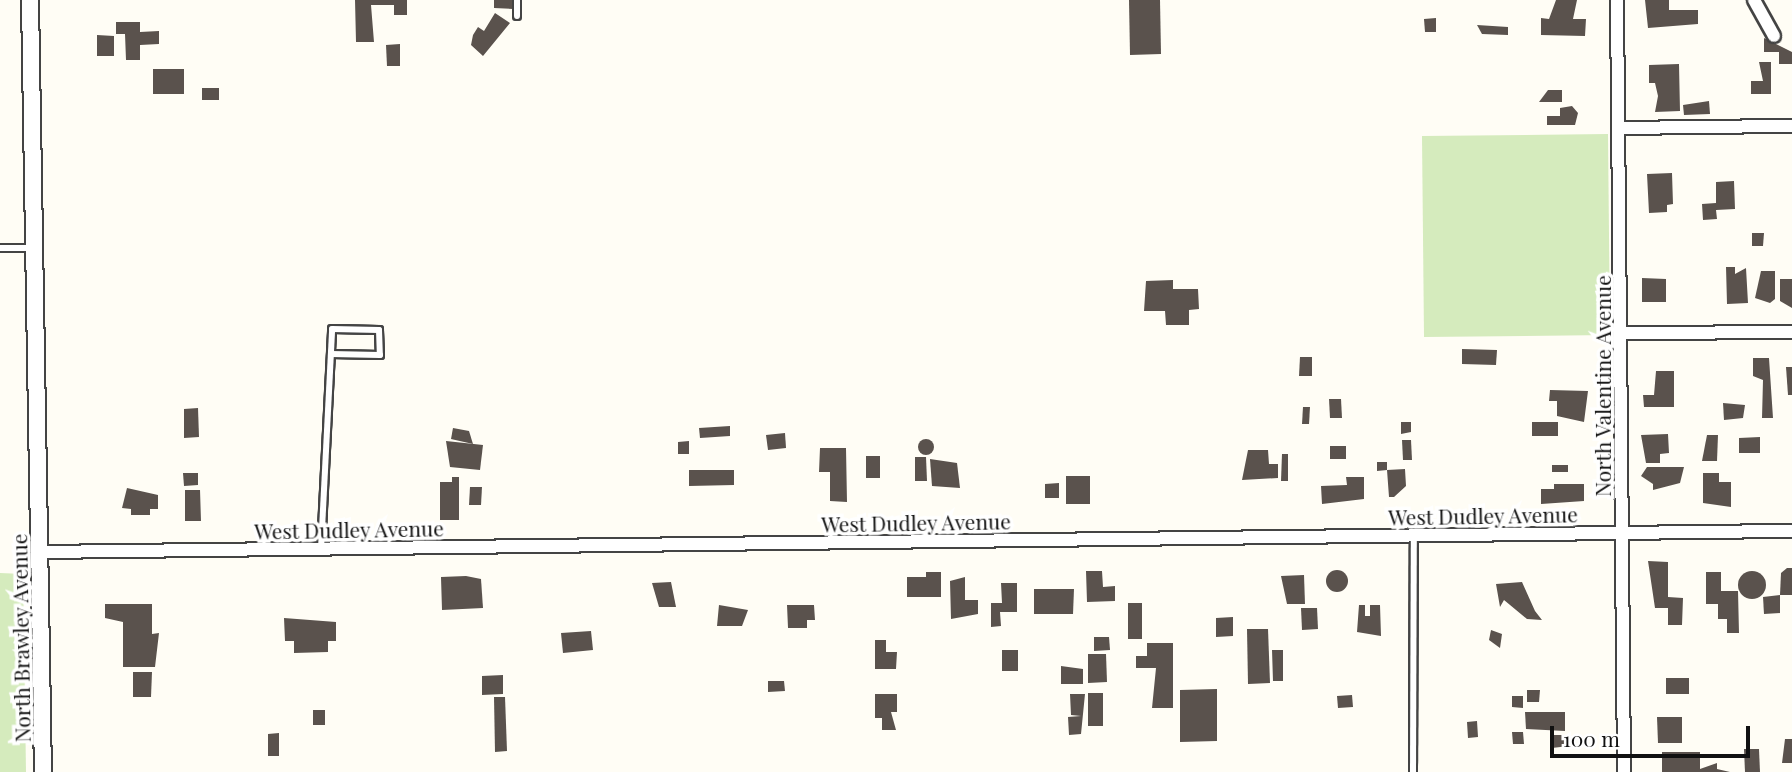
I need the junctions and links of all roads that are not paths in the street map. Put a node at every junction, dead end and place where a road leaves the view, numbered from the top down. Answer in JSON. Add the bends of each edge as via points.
{"nodes":[{"id":1,"x":30,"y":0,"type":"edge"},
{"id":2,"x":517,"y":0,"type":"edge"},
{"id":3,"x":1617,"y":0,"type":"edge"},
{"id":4,"x":1754,"y":0,"type":"edge"},
{"id":5,"x":517,"y":16,"type":"dead end"},
{"id":6,"x":1774,"y":36,"type":"dead end"},
{"id":7,"x":1792,"y":126,"type":"edge"},
{"id":8,"x":1620,"y":128,"type":"junction"},
{"id":9,"x":0,"y":248,"type":"edge"},
{"id":10,"x":34,"y":248,"type":"junction"},
{"id":11,"x":1792,"y":332,"type":"edge"},
{"id":12,"x":1620,"y":333,"type":"junction"},
{"id":13,"x":331,"y":354,"type":"junction"},
{"id":14,"x":1792,"y":531,"type":"edge"},
{"id":15,"x":1622,"y":533,"type":"junction"},
{"id":16,"x":1414,"y":536,"type":"junction"},
{"id":17,"x":321,"y":549,"type":"junction"},
{"id":18,"x":40,"y":552,"type":"junction"},
{"id":19,"x":43,"y":772,"type":"edge"},
{"id":20,"x":1413,"y":772,"type":"edge"},
{"id":21,"x":1624,"y":772,"type":"edge"}],
"edges":[{"from":1,"to":10,"type":"street","name":"North Brawley Avenue"},
{"from":2,"to":5,"type":"lane"},
{"from":3,"to":8,"type":"street","name":"North Valentine Avenue"},
{"from":4,"to":6,"type":"street"},
{"from":7,"to":8,"type":"street"},
{"from":8,"to":12,"type":"street","name":"North Valentine Avenue"},
{"from":9,"to":10,"type":"lane"},
{"from":10,"to":18,"type":"street","name":"North Brawley Avenue"},
{"from":11,"to":12,"type":"street"},
{"from":12,"to":15,"type":"street","name":"North Valentine Avenue"},
{"from":13,"to":13,"type":"lane","via":[[332,329],[379,330],[380,355]]},
{"from":13,"to":17,"type":"lane"},
{"from":14,"to":15,"type":"street","name":"West Dudley Avenue"},
{"from":15,"to":16,"type":"street","name":"West Dudley Avenue"},
{"from":15,"to":21,"type":"street","name":"North Valentine Avenue"},
{"from":16,"to":17,"type":"street","name":"West Dudley Avenue"},
{"from":16,"to":20,"type":"lane"},
{"from":17,"to":18,"type":"street","name":"West Dudley Avenue"},
{"from":18,"to":19,"type":"street","name":"North Brawley Avenue"}]}
